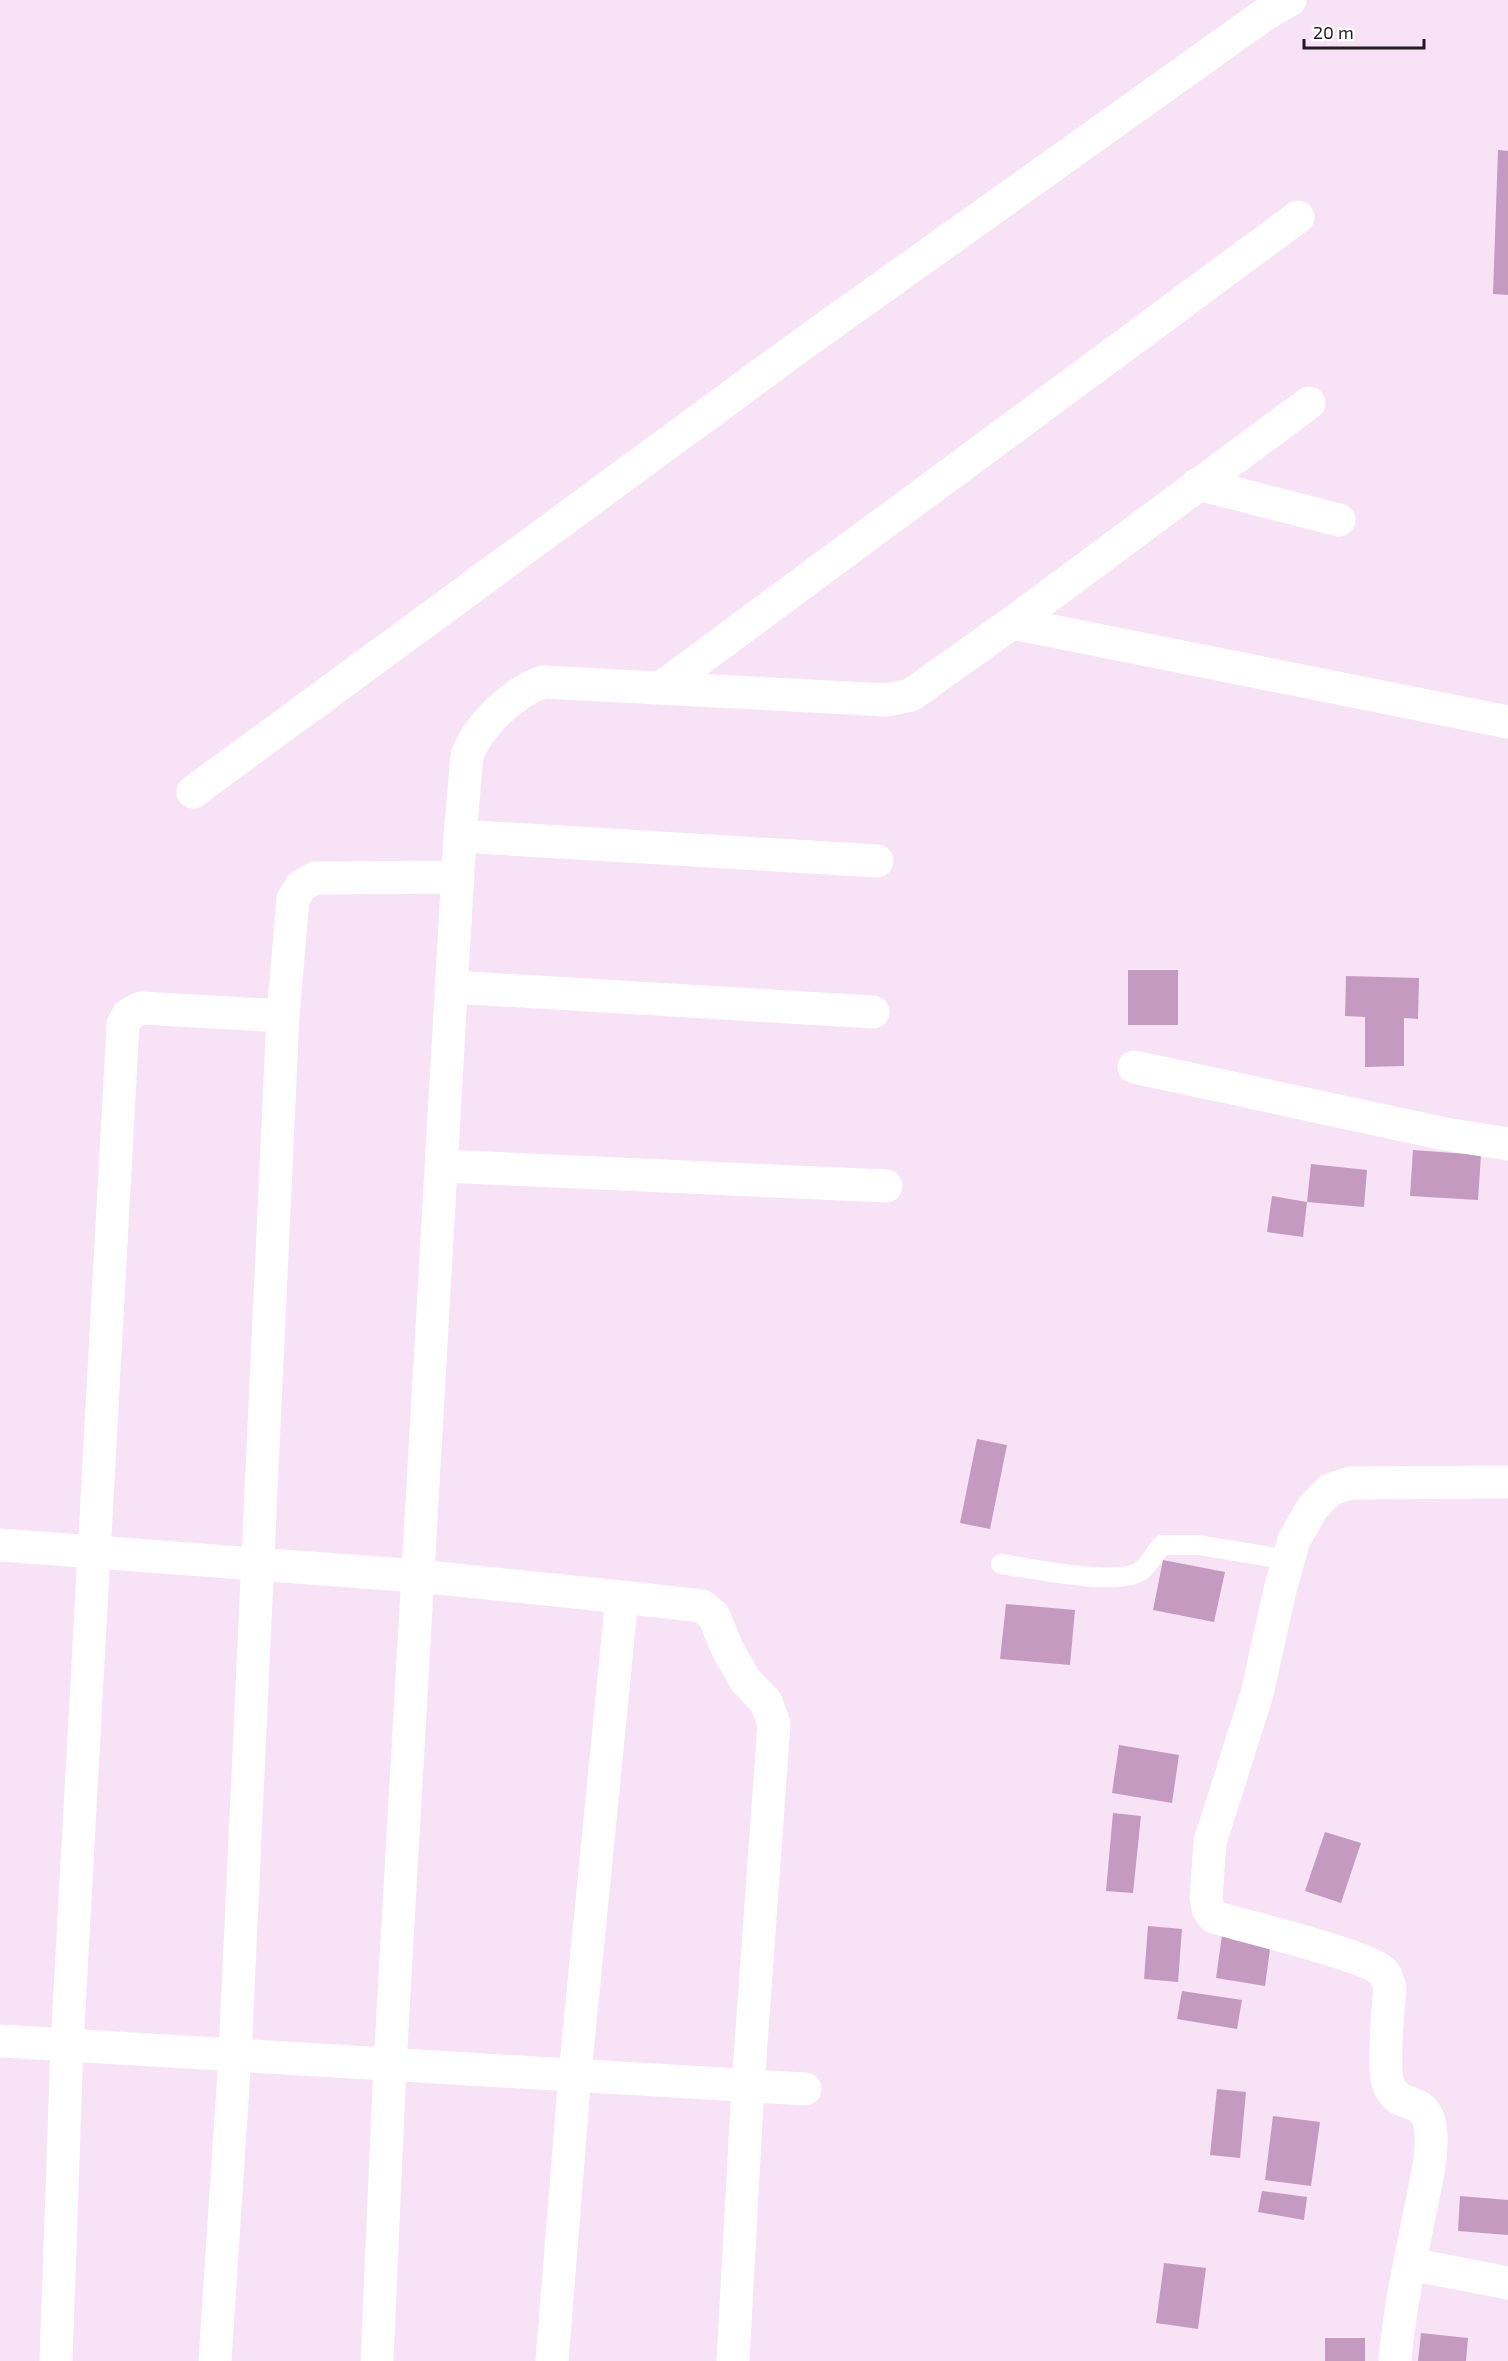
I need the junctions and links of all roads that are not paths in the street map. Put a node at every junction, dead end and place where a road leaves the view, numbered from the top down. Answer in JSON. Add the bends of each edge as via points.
{"nodes":[{"id":1,"x":1290,"y":0,"type":"edge"},
{"id":2,"x":1298,"y":217,"type":"dead end"},
{"id":3,"x":1309,"y":403,"type":"dead end"},
{"id":4,"x":1198,"y":484,"type":"junction"},
{"id":5,"x":1339,"y":520,"type":"dead end"},
{"id":6,"x":1012,"y":623,"type":"junction"},
{"id":7,"x":662,"y":687,"type":"junction"},
{"id":8,"x":1508,"y":722,"type":"edge"},
{"id":9,"x":193,"y":792,"type":"dead end"},
{"id":10,"x":460,"y":836,"type":"junction"},
{"id":11,"x":877,"y":861,"type":"dead end"},
{"id":12,"x":458,"y":877,"type":"junction"},
{"id":13,"x":452,"y":987,"type":"junction"},
{"id":14,"x":873,"y":1012,"type":"dead end"},
{"id":15,"x":283,"y":1016,"type":"junction"},
{"id":16,"x":1134,"y":1067,"type":"dead end"},
{"id":17,"x":1508,"y":1144,"type":"edge"},
{"id":18,"x":442,"y":1166,"type":"junction"},
{"id":19,"x":886,"y":1186,"type":"dead end"},
{"id":20,"x":1508,"y":1482,"type":"edge"},
{"id":21,"x":0,"y":1545,"type":"edge"},
{"id":22,"x":94,"y":1552,"type":"junction"},
{"id":23,"x":1289,"y":1560,"type":"junction"},
{"id":24,"x":258,"y":1564,"type":"junction"},
{"id":25,"x":1001,"y":1564,"type":"dead end"},
{"id":26,"x":418,"y":1576,"type":"junction"},
{"id":27,"x":622,"y":1597,"type":"junction"},
{"id":28,"x":0,"y":2042,"type":"edge"},
{"id":29,"x":67,"y":2046,"type":"junction"},
{"id":30,"x":235,"y":2055,"type":"junction"},
{"id":31,"x":390,"y":2064,"type":"junction"},
{"id":32,"x":575,"y":2074,"type":"junction"},
{"id":33,"x":748,"y":2085,"type":"junction"},
{"id":34,"x":805,"y":2090,"type":"dead end"},
{"id":35,"x":1410,"y":2264,"type":"junction"},
{"id":36,"x":1508,"y":2283,"type":"edge"},
{"id":37,"x":56,"y":2361,"type":"edge"},
{"id":38,"x":214,"y":2361,"type":"edge"},
{"id":39,"x":377,"y":2361,"type":"edge"},
{"id":40,"x":552,"y":2361,"type":"edge"},
{"id":41,"x":733,"y":2361,"type":"edge"},
{"id":42,"x":1395,"y":2361,"type":"edge"}],
"edges":[{"from":1,"to":9,"type":"street","via":[[1263,15],[817,334]]},
{"from":2,"to":7,"type":"street"},
{"from":3,"to":4,"type":"street"},
{"from":4,"to":5,"type":"street"},
{"from":4,"to":6,"type":"street"},
{"from":6,"to":7,"type":"street","via":[[911,695],[895,699]]},
{"from":6,"to":8,"type":"street"},
{"from":7,"to":10,"type":"street","via":[[543,682],[524,690],[488,722],[471,744]]},
{"from":10,"to":11,"type":"street"},
{"from":10,"to":12,"type":"street"},
{"from":12,"to":13,"type":"street"},
{"from":12,"to":15,"type":"street","via":[[315,878],[302,886],[293,898]]},
{"from":13,"to":14,"type":"street"},
{"from":13,"to":18,"type":"street"},
{"from":15,"to":22,"type":"street","via":[[141,1008],[128,1015],[123,1025]]},
{"from":15,"to":24,"type":"street"},
{"from":16,"to":17,"type":"street"},
{"from":18,"to":19,"type":"street"},
{"from":18,"to":26,"type":"street"},
{"from":20,"to":23,"type":"street","via":[[1351,1483],[1331,1489],[1313,1507],[1294,1540]]},
{"from":21,"to":22,"type":"street"},
{"from":22,"to":24,"type":"street"},
{"from":22,"to":29,"type":"street"},
{"from":23,"to":25,"type":"lane","via":[[1198,1545],[1162,1545],[1142,1570],[1126,1578],[1078,1576]]},
{"from":23,"to":35,"type":"street","via":[[1257,1694],[1210,1842],[1206,1898],[1214,1917],[1349,1955],[1384,1974],[1390,1987],[1389,2084],[1397,2097],[1424,2109],[1431,2137]]},
{"from":24,"to":26,"type":"street"},
{"from":24,"to":30,"type":"street"},
{"from":26,"to":27,"type":"street"},
{"from":26,"to":31,"type":"street"},
{"from":27,"to":32,"type":"street"},
{"from":27,"to":33,"type":"street","via":[[702,1606],[714,1616],[745,1680],[765,1702],[774,1724]]},
{"from":28,"to":29,"type":"street"},
{"from":29,"to":30,"type":"street"},
{"from":29,"to":37,"type":"street"},
{"from":30,"to":31,"type":"street"},
{"from":30,"to":38,"type":"street"},
{"from":31,"to":32,"type":"street"},
{"from":31,"to":39,"type":"street"},
{"from":32,"to":33,"type":"street"},
{"from":32,"to":40,"type":"street"},
{"from":33,"to":34,"type":"street"},
{"from":33,"to":41,"type":"street"},
{"from":35,"to":36,"type":"street"},
{"from":35,"to":42,"type":"street"}]}
